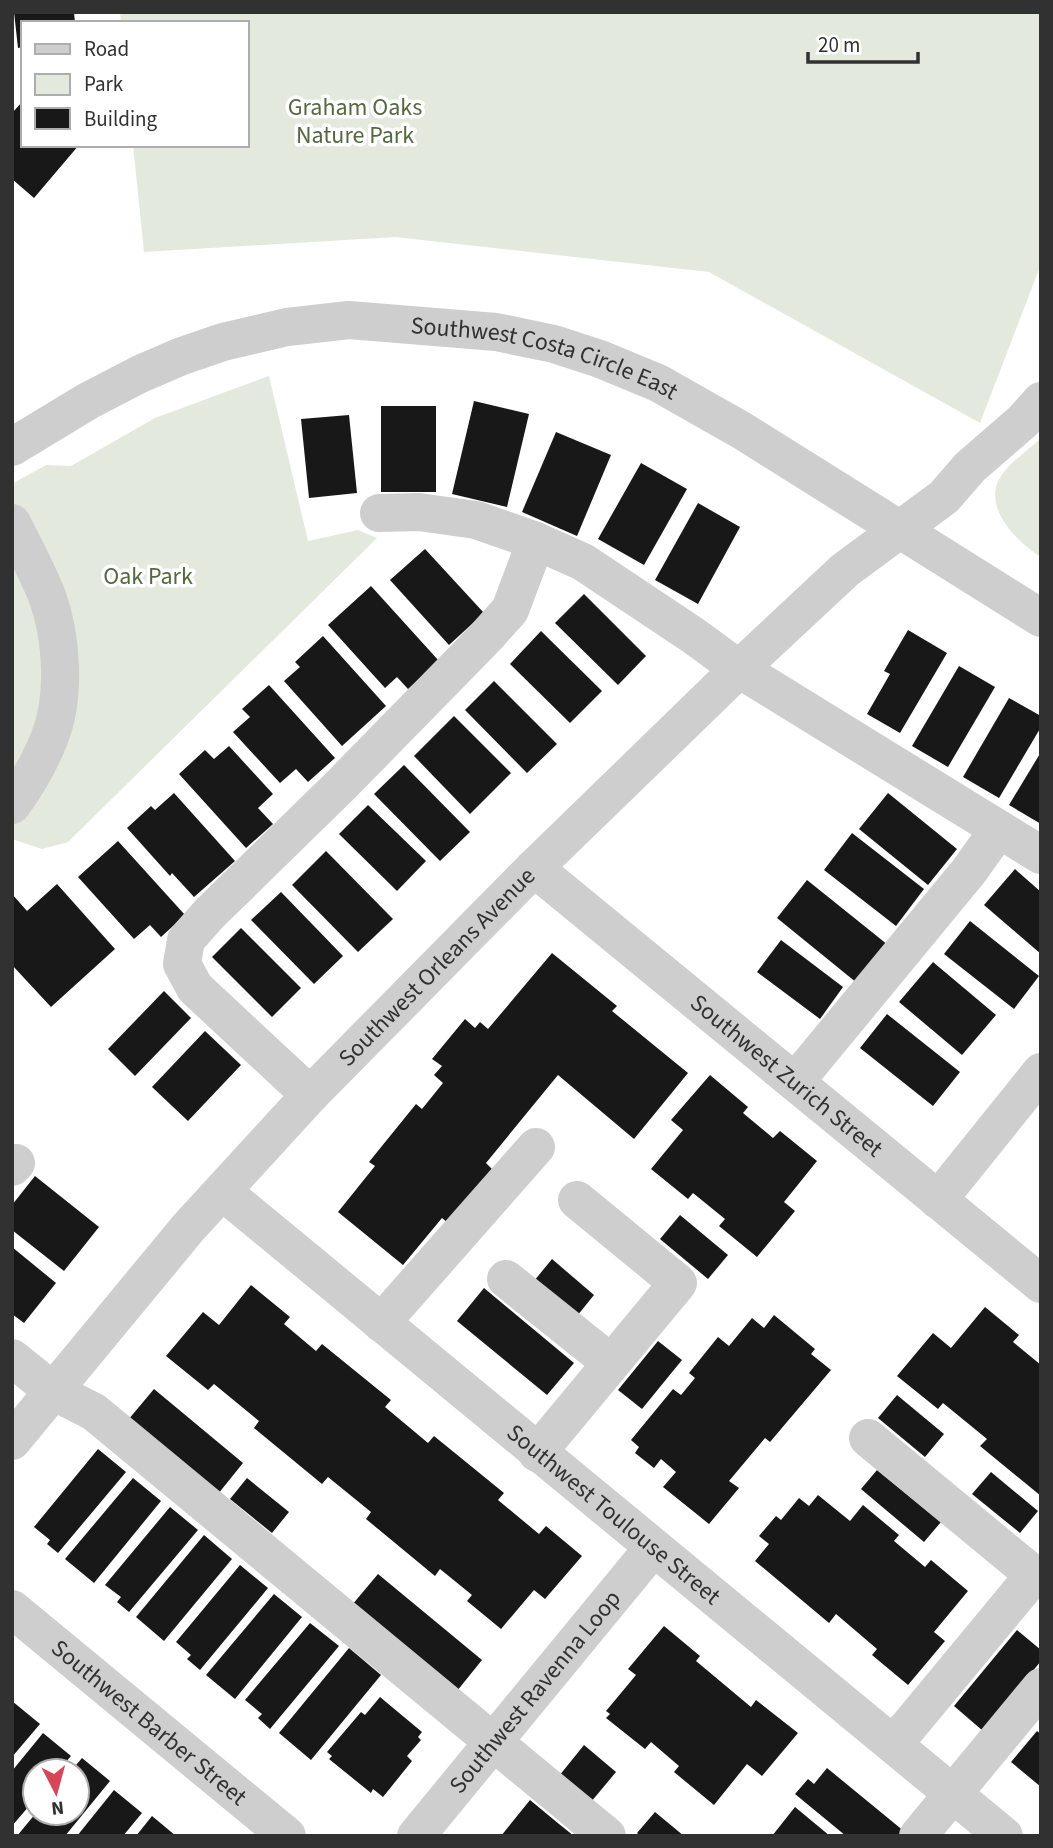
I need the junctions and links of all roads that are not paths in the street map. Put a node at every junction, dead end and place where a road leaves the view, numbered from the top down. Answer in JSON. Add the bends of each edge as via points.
{"nodes":[{"id":1,"x":1041,"y":401,"type":"edge"},
{"id":2,"x":12,"y":447,"type":"edge"},
{"id":3,"x":379,"y":513,"type":"dead end"},
{"id":4,"x":12,"y":523,"type":"edge"},
{"id":5,"x":899,"y":530,"type":"junction"},
{"id":6,"x":536,"y":541,"type":"junction"},
{"id":7,"x":1041,"y":618,"type":"edge"},
{"id":8,"x":739,"y":669,"type":"junction"},
{"id":9,"x":12,"y":804,"type":"edge"},
{"id":10,"x":999,"y":829,"type":"junction"},
{"id":11,"x":1041,"y":855,"type":"edge"},
{"id":12,"x":534,"y":868,"type":"junction"},
{"id":13,"x":1041,"y":1072,"type":"edge"},
{"id":14,"x":795,"y":1082,"type":"junction"},
{"id":15,"x":310,"y":1095,"type":"junction"},
{"id":16,"x":536,"y":1147,"type":"dead end"},
{"id":17,"x":222,"y":1191,"type":"junction"},
{"id":18,"x":577,"y":1200,"type":"dead end"},
{"id":19,"x":938,"y":1200,"type":"junction"},
{"id":20,"x":506,"y":1279,"type":"dead end"},
{"id":21,"x":1041,"y":1284,"type":"edge"},
{"id":22,"x":381,"y":1323,"type":"junction"},
{"id":23,"x":12,"y":1357,"type":"edge"},
{"id":24,"x":611,"y":1363,"type":"junction"},
{"id":25,"x":53,"y":1391,"type":"junction"},
{"id":26,"x":868,"y":1438,"type":"dead end"},
{"id":27,"x":12,"y":1441,"type":"edge"},
{"id":28,"x":537,"y":1452,"type":"junction"},
{"id":29,"x":653,"y":1548,"type":"junction"},
{"id":30,"x":12,"y":1609,"type":"edge"},
{"id":31,"x":1041,"y":1687,"type":"edge"},
{"id":32,"x":494,"y":1742,"type":"junction"},
{"id":33,"x":894,"y":1744,"type":"junction"},
{"id":34,"x":953,"y":1793,"type":"junction"},
{"id":35,"x":287,"y":1836,"type":"edge"},
{"id":36,"x":416,"y":1836,"type":"edge"},
{"id":37,"x":607,"y":1836,"type":"edge"},
{"id":38,"x":918,"y":1836,"type":"edge"},
{"id":39,"x":1004,"y":1836,"type":"edge"}],
"edges":[{"from":1,"to":5,"type":"street","name":"Southwest Orleans Avenue","via":[[944,497]]},
{"from":2,"to":5,"type":"street","name":"Southwest Costa Circle East","via":[[140,374],[223,342],[287,327],[349,320],[457,328],[554,344],[634,372],[741,430]]},
{"from":3,"to":6,"type":"street","via":[[419,512],[476,520]]},
{"from":4,"to":9,"type":"street","via":[[55,623],[60,675],[50,736]]},
{"from":5,"to":7,"type":"street","name":"Southwest Costa Circle East"},
{"from":5,"to":8,"type":"street","name":"Southwest Orleans Avenue","via":[[845,570]]},
{"from":6,"to":8,"type":"street","via":[[583,562]]},
{"from":6,"to":15,"type":"street","via":[[510,610],[186,940],[182,964],[195,988]]},
{"from":8,"to":10,"type":"street"},
{"from":8,"to":12,"type":"street","name":"Southwest Orleans Avenue"},
{"from":10,"to":11,"type":"street"},
{"from":10,"to":14,"type":"street","via":[[970,872]]},
{"from":12,"to":14,"type":"street","name":"Southwest Zurich Street"},
{"from":12,"to":15,"type":"street","name":"Southwest Orleans Avenue"},
{"from":13,"to":19,"type":"street"},
{"from":14,"to":19,"type":"street","name":"Southwest Zurich Street"},
{"from":15,"to":17,"type":"street","name":"Southwest Orleans Avenue"},
{"from":16,"to":22,"type":"street"},
{"from":17,"to":22,"type":"street","name":"Southwest Toulouse Street"},
{"from":17,"to":25,"type":"street","name":"Southwest Orleans Avenue"},
{"from":18,"to":24,"type":"street","via":[[678,1283]]},
{"from":19,"to":21,"type":"street","name":"Southwest Zurich Street"},
{"from":20,"to":24,"type":"street"},
{"from":22,"to":28,"type":"street","name":"Southwest Toulouse Street"},
{"from":23,"to":25,"type":"street"},
{"from":24,"to":28,"type":"street"},
{"from":25,"to":27,"type":"street","name":"Southwest Orleans Avenue"},
{"from":25,"to":32,"type":"street","via":[[94,1412]]},
{"from":26,"to":33,"type":"street","via":[[1034,1575]]},
{"from":28,"to":29,"type":"street","name":"Southwest Toulouse Street"},
{"from":29,"to":32,"type":"street","name":"Southwest Ravenna Loop"},
{"from":29,"to":33,"type":"street","name":"Southwest Toulouse Street"},
{"from":30,"to":35,"type":"street","name":"Southwest Barber Street"},
{"from":31,"to":34,"type":"street"},
{"from":32,"to":36,"type":"street","name":"Southwest Ravenna Loop"},
{"from":32,"to":37,"type":"street"},
{"from":33,"to":34,"type":"street","name":"Southwest Toulouse Street"},
{"from":34,"to":38,"type":"street"},
{"from":34,"to":39,"type":"street","name":"Southwest Toulouse Street"}]}
